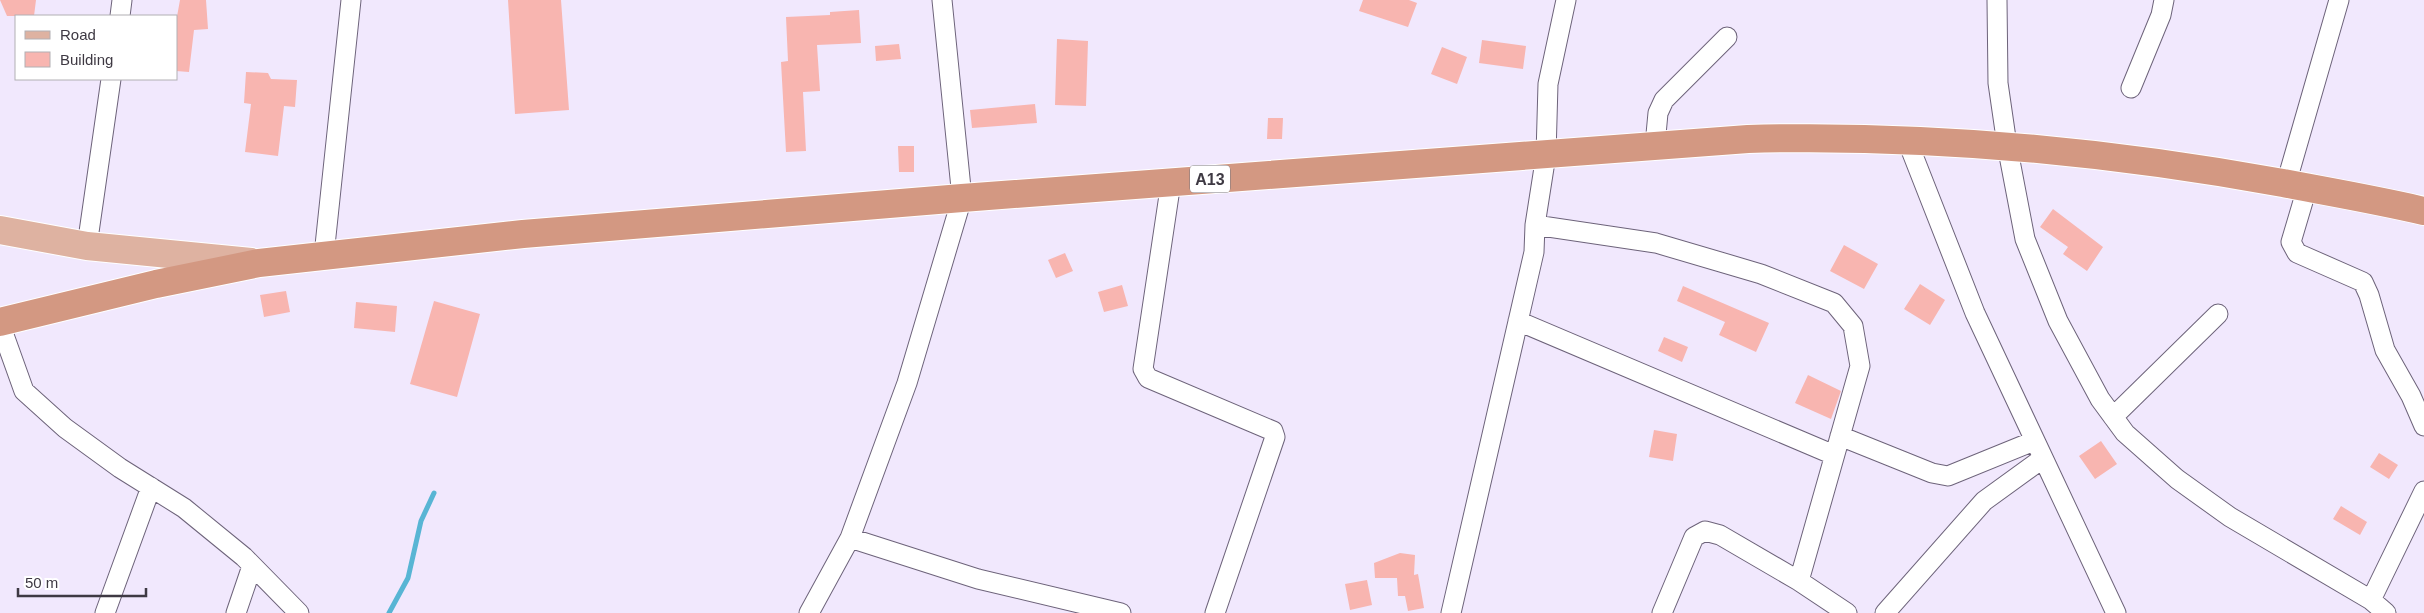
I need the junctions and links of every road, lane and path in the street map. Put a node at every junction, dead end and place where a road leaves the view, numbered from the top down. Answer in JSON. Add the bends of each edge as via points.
{"nodes":[{"id":1,"x":122,"y":0,"type":"edge"},
{"id":2,"x":350,"y":0,"type":"edge"},
{"id":3,"x":942,"y":0,"type":"edge"},
{"id":4,"x":1566,"y":0,"type":"edge"},
{"id":5,"x":1997,"y":0,"type":"edge"},
{"id":6,"x":2164,"y":0,"type":"edge"},
{"id":7,"x":2339,"y":0,"type":"edge"},
{"id":8,"x":120,"y":15,"type":"edge"},
{"id":9,"x":1727,"y":37,"type":"dead end"},
{"id":10,"x":111,"y":80,"type":"edge"},
{"id":11,"x":2131,"y":88,"type":"dead end"},
{"id":12,"x":1907,"y":140,"type":"junction"},
{"id":13,"x":1655,"y":145,"type":"junction"},
{"id":14,"x":2007,"y":145,"type":"junction"},
{"id":15,"x":1546,"y":155,"type":"junction"},
{"id":16,"x":1172,"y":182,"type":"junction"},
{"id":17,"x":2296,"y":186,"type":"junction"},
{"id":18,"x":962,"y":198,"type":"junction"},
{"id":19,"x":2424,"y":212,"type":"edge"},
{"id":20,"x":1535,"y":225,"type":"junction"},
{"id":21,"x":0,"y":230,"type":"edge"},
{"id":22,"x":87,"y":246,"type":"junction"},
{"id":23,"x":324,"y":255,"type":"junction"},
{"id":24,"x":259,"y":263,"type":"junction"},
{"id":25,"x":2218,"y":314,"type":"dead end"},
{"id":26,"x":1518,"y":321,"type":"junction"},
{"id":27,"x":0,"y":323,"type":"edge"},
{"id":28,"x":2113,"y":417,"type":"junction"},
{"id":29,"x":2424,"y":426,"type":"edge"},
{"id":30,"x":1840,"y":436,"type":"junction"},
{"id":31,"x":2034,"y":441,"type":"junction"},
{"id":32,"x":1834,"y":455,"type":"junction"},
{"id":33,"x":2042,"y":459,"type":"junction"},
{"id":34,"x":150,"y":487,"type":"junction"},
{"id":35,"x":2424,"y":491,"type":"edge"},
{"id":36,"x":850,"y":538,"type":"junction"},
{"id":37,"x":252,"y":566,"type":"junction"},
{"id":38,"x":1799,"y":580,"type":"junction"},
{"id":39,"x":2370,"y":600,"type":"junction"},
{"id":40,"x":106,"y":613,"type":"edge"},
{"id":41,"x":236,"y":613,"type":"edge"},
{"id":42,"x":299,"y":613,"type":"edge"},
{"id":43,"x":809,"y":613,"type":"edge"},
{"id":44,"x":1122,"y":613,"type":"edge"},
{"id":45,"x":1215,"y":613,"type":"edge"},
{"id":46,"x":1450,"y":613,"type":"edge"},
{"id":47,"x":1662,"y":613,"type":"edge"},
{"id":48,"x":1847,"y":613,"type":"edge"},
{"id":49,"x":1885,"y":613,"type":"edge"},
{"id":50,"x":2116,"y":613,"type":"edge"},
{"id":51,"x":2386,"y":613,"type":"edge"}],
"edges":[{"from":1,"to":8,"type":"street"},
{"from":2,"to":23,"type":"street"},
{"from":3,"to":18,"type":"street"},
{"from":4,"to":15,"type":"street","via":[[1548,84]]},
{"from":5,"to":14,"type":"street","via":[[1998,83]]},
{"from":6,"to":11,"type":"street"},
{"from":7,"to":17,"type":"street"},
{"from":9,"to":13,"type":"street","via":[[1664,100],[1658,112]]},
{"from":10,"to":22,"type":"street"},
{"from":12,"to":13,"type":"highway","number":"A13","via":[[1812,137]]},
{"from":12,"to":14,"type":"highway","number":"A13"},
{"from":12,"to":31,"type":"street","via":[[1975,313]]},
{"from":13,"to":15,"type":"highway","number":"A13"},
{"from":14,"to":17,"type":"highway","number":"A13","via":[[2186,166]]},
{"from":14,"to":28,"type":"street","via":[[2025,239],[2058,321]]},
{"from":15,"to":16,"type":"highway","number":"A13"},
{"from":15,"to":20,"type":"street"},
{"from":16,"to":18,"type":"highway","number":"A13"},
{"from":16,"to":45,"type":"street","via":[[1143,369],[1148,378],[1273,431],[1275,437]]},
{"from":17,"to":19,"type":"highway","number":"A13"},
{"from":17,"to":29,"type":"street","via":[[2291,242],[2297,253],[2363,282],[2385,350]]},
{"from":18,"to":23,"type":"highway","number":"A13","via":[[523,234]]},
{"from":18,"to":36,"type":"street","via":[[907,383]]},
{"from":20,"to":26,"type":"street","via":[[1534,252]]},
{"from":20,"to":30,"type":"street","via":[[1656,243],[1761,274],[1834,303],[1853,326],[1860,366]]},
{"from":21,"to":22,"type":"main road"},
{"from":22,"to":24,"type":"main road"},
{"from":23,"to":24,"type":"highway","number":"A13"},
{"from":24,"to":27,"type":"highway","number":"A13","via":[[156,284]]},
{"from":25,"to":28,"type":"street"},
{"from":26,"to":32,"type":"street"},
{"from":26,"to":46,"type":"street"},
{"from":27,"to":34,"type":"street","via":[[24,391],[66,428]]},
{"from":28,"to":39,"type":"street","via":[[2124,433],[2177,479],[2230,517]]},
{"from":30,"to":31,"type":"street","via":[[1932,473],[1948,476]]},
{"from":30,"to":32,"type":"street"},
{"from":31,"to":33,"type":"street"},
{"from":32,"to":38,"type":"street"},
{"from":33,"to":49,"type":"street","via":[[1984,501]]},
{"from":33,"to":50,"type":"street"},
{"from":34,"to":37,"type":"street","via":[[184,508]]},
{"from":34,"to":40,"type":"street"},
{"from":35,"to":39,"type":"street"},
{"from":36,"to":43,"type":"street"},
{"from":36,"to":44,"type":"street","via":[[978,579]]},
{"from":37,"to":41,"type":"street"},
{"from":37,"to":42,"type":"street"},
{"from":38,"to":47,"type":"street","via":[[1720,535],[1705,531],[1694,537]]},
{"from":38,"to":48,"type":"street"},
{"from":39,"to":51,"type":"street"}]}
